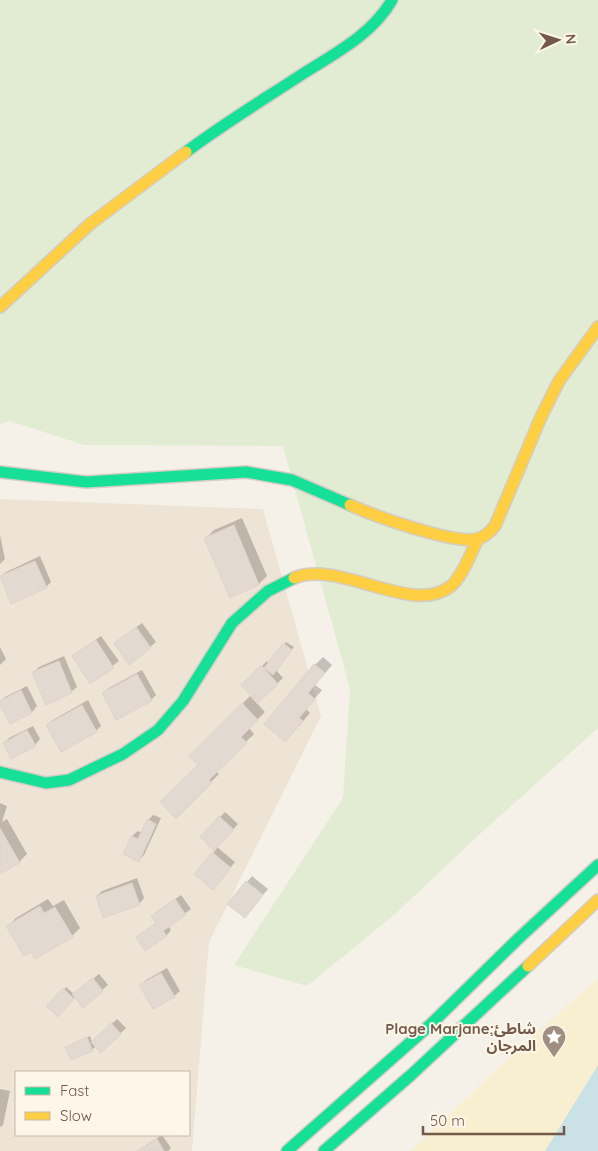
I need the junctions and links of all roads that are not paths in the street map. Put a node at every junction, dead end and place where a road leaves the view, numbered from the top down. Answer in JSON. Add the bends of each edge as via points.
{"nodes":[{"id":1,"x":392,"y":0,"type":"edge"},
{"id":2,"x":0,"y":307,"type":"edge"},
{"id":3,"x":598,"y":327,"type":"edge"},
{"id":4,"x":0,"y":472,"type":"edge"},
{"id":5,"x":478,"y":539,"type":"junction"},
{"id":6,"x":0,"y":772,"type":"edge"},
{"id":7,"x":598,"y":866,"type":"edge"},
{"id":8,"x":598,"y":900,"type":"edge"},
{"id":9,"x":287,"y":1151,"type":"edge"},
{"id":10,"x":324,"y":1151,"type":"edge"}],
"edges":[{"from":1,"to":2,"type":"street","via":[[385,12],[361,36],[212,134],[90,224]]},
{"from":3,"to":5,"type":"street","via":[[554,390],[495,526]]},
{"from":4,"to":5,"type":"street","via":[[86,482],[246,472],[292,480],[358,509],[440,536]]},
{"from":5,"to":6,"type":"street","via":[[452,585],[427,595],[403,593],[327,574],[300,575],[284,582],[268,591],[232,623],[182,701],[158,730],[123,754],[61,782],[46,784]]},
{"from":7,"to":9,"type":"street","via":[[430,1025]]},
{"from":8,"to":10,"type":"street","via":[[411,1075]]}]}
